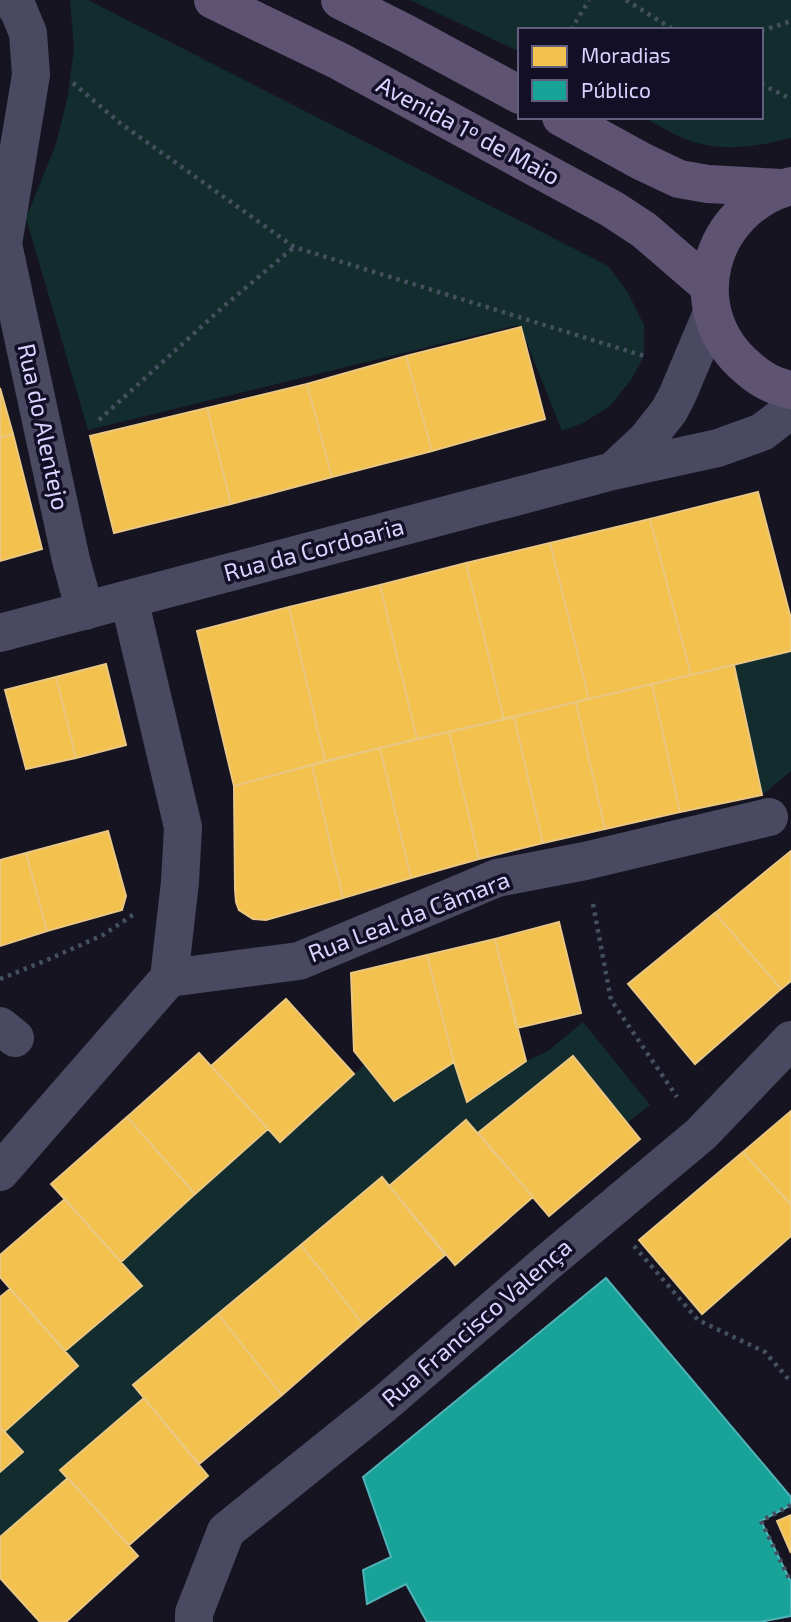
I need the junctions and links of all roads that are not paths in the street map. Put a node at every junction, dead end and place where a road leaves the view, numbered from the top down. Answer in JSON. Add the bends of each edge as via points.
{"nodes":[{"id":1,"x":9,"y":0,"type":"edge"},
{"id":2,"x":213,"y":0,"type":"edge"},
{"id":3,"x":340,"y":0,"type":"edge"},
{"id":4,"x":518,"y":94,"type":"edge"},
{"id":5,"x":565,"y":119,"type":"edge"},
{"id":6,"x":787,"y":187,"type":"edge"},
{"id":7,"x":2,"y":244,"type":"edge"},
{"id":8,"x":710,"y":300,"type":"junction"},
{"id":9,"x":791,"y":390,"type":"edge"},
{"id":10,"x":791,"y":410,"type":"edge"},
{"id":11,"x":621,"y":469,"type":"junction"},
{"id":12,"x":129,"y":599,"type":"junction"},
{"id":13,"x":85,"y":611,"type":"junction"},
{"id":14,"x":0,"y":634,"type":"edge"},
{"id":15,"x":769,"y":817,"type":"dead end"},
{"id":16,"x":169,"y":978,"type":"junction"},
{"id":17,"x":791,"y":1041,"type":"edge"},
{"id":18,"x":0,"y":1172,"type":"edge"},
{"id":19,"x":194,"y":1622,"type":"edge"}],
"edges":[{"from":1,"to":7,"type":"street","name":"Rua do Alentejo","via":[[28,33],[31,75]]},
{"from":2,"to":8,"type":"main road","name":"Avenida 1º de Maio","via":[[339,61],[612,209],[644,230]]},
{"from":3,"to":4,"type":"main road"},
{"from":5,"to":6,"type":"main road","via":[[679,179]]},
{"from":6,"to":8,"type":"main road","via":[[753,202],[730,225],[714,254]]},
{"from":7,"to":13,"type":"street","name":"Rua do Alentejo"},
{"from":8,"to":9,"type":"main road","via":[[722,339],[738,361],[760,379]]},
{"from":8,"to":11,"type":"street","via":[[677,396]]},
{"from":10,"to":11,"type":"street","name":"Rua da Cordoaria","via":[[762,432],[718,448]]},
{"from":11,"to":12,"type":"street","name":"Rua da Cordoaria"},
{"from":12,"to":13,"type":"street","name":"Rua da Cordoaria"},
{"from":12,"to":16,"type":"street","via":[[183,827]]},
{"from":13,"to":14,"type":"street","name":"Rua da Cordoaria"},
{"from":15,"to":16,"type":"street","name":"Rua Leal da Câmara","via":[[497,878],[299,961]]},
{"from":16,"to":18,"type":"street"},
{"from":17,"to":19,"type":"street","name":"Rua Francisco Valença","via":[[701,1134],[384,1404],[226,1531]]}]}
